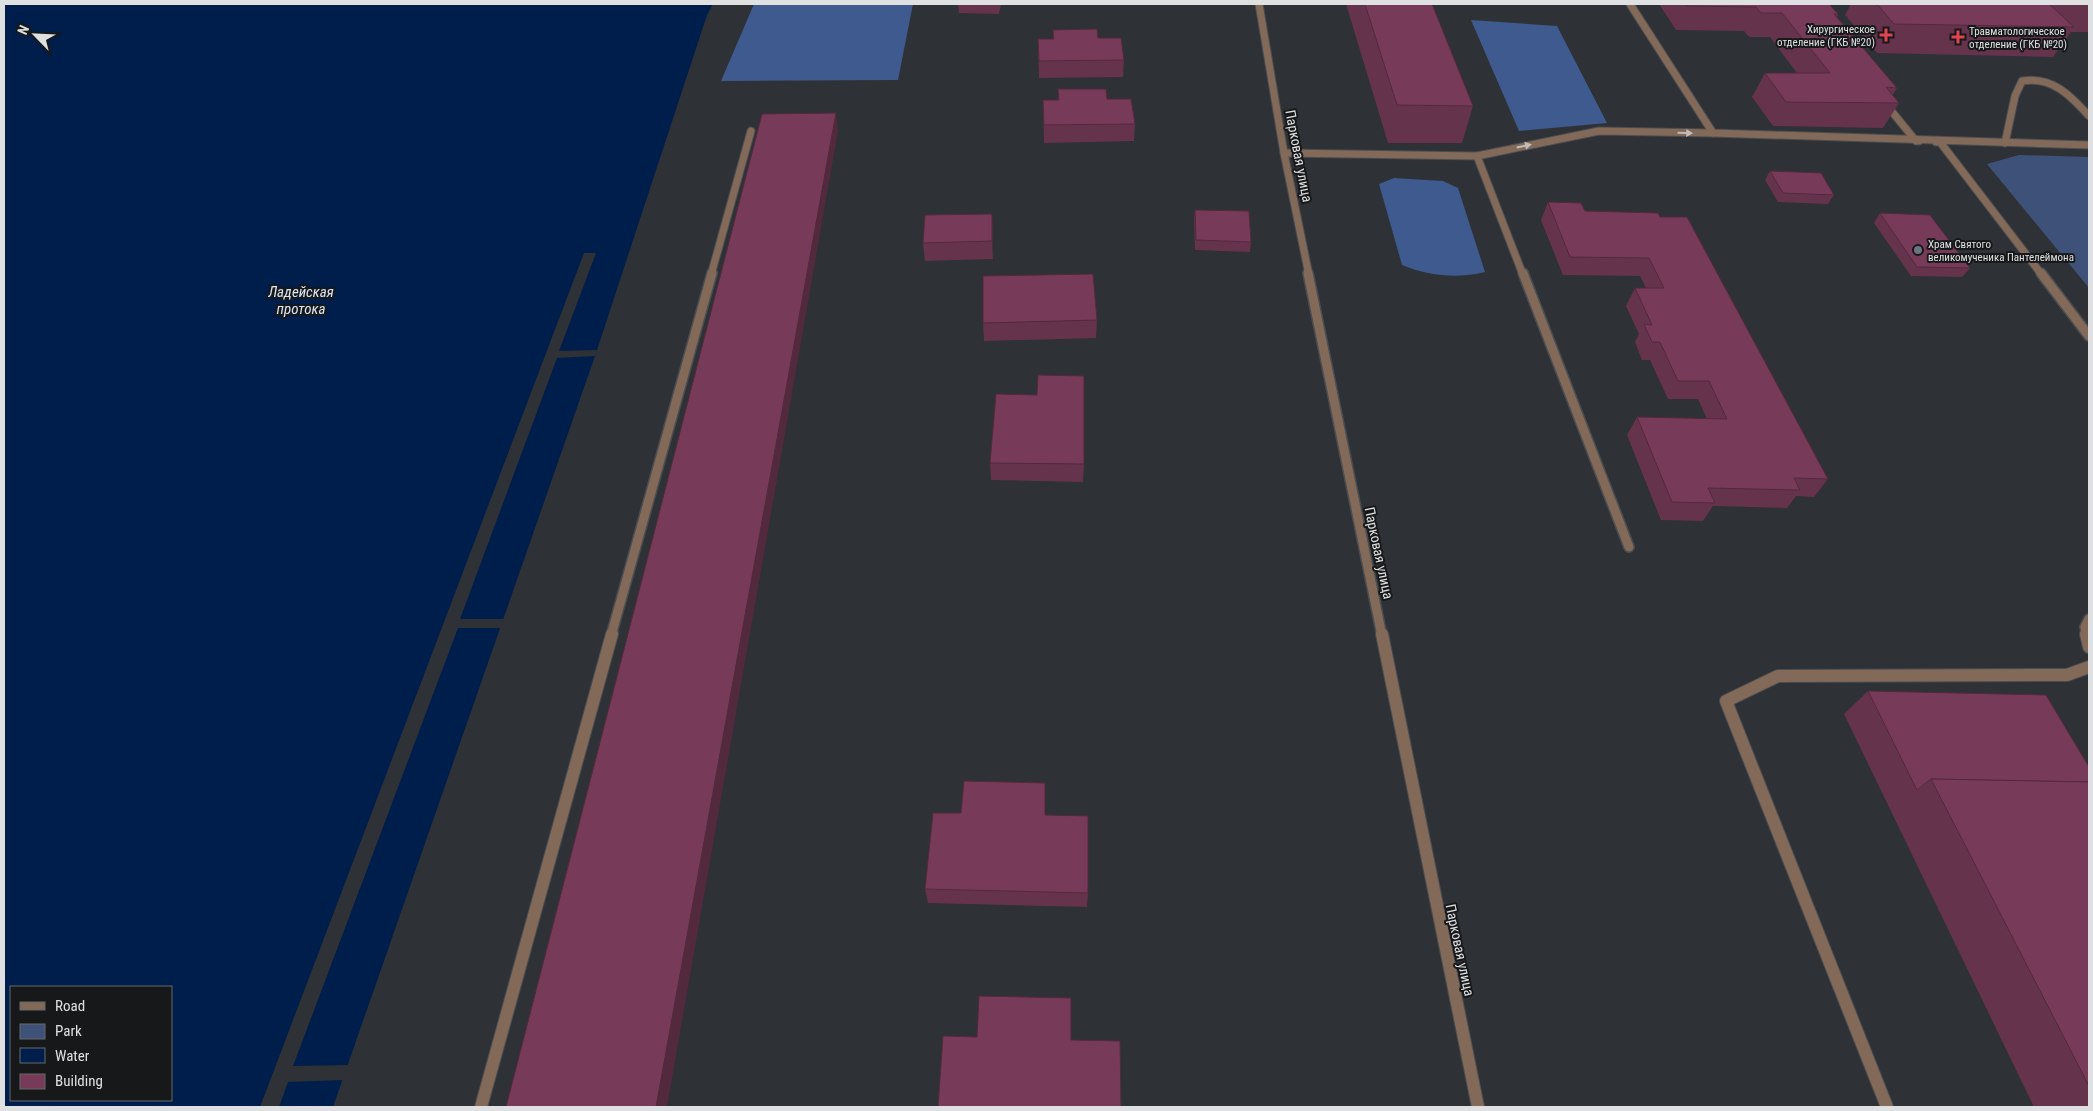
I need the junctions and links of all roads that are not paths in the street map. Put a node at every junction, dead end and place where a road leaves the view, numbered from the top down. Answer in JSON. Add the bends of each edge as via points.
{"nodes":[{"id":1,"x":1259,"y":4,"type":"edge"},
{"id":2,"x":1630,"y":4,"type":"edge"},
{"id":3,"x":1879,"y":95,"type":"edge"},
{"id":4,"x":2089,"y":116,"type":"edge"},
{"id":5,"x":751,"y":131,"type":"dead end"},
{"id":6,"x":1713,"y":133,"type":"junction"},
{"id":7,"x":1916,"y":141,"type":"junction"},
{"id":8,"x":1940,"y":142,"type":"junction"},
{"id":9,"x":2005,"y":143,"type":"junction"},
{"id":10,"x":2089,"y":145,"type":"edge"},
{"id":11,"x":1284,"y":153,"type":"junction"},
{"id":12,"x":1477,"y":156,"type":"junction"},
{"id":13,"x":2089,"y":336,"type":"edge"},
{"id":14,"x":1628,"y":547,"type":"dead end"},
{"id":15,"x":2089,"y":619,"type":"edge"},
{"id":16,"x":2089,"y":648,"type":"edge"},
{"id":17,"x":2089,"y":667,"type":"edge"},
{"id":18,"x":482,"y":1107,"type":"edge"},
{"id":19,"x":1478,"y":1107,"type":"edge"},
{"id":20,"x":1887,"y":1107,"type":"edge"}],
"edges":[{"from":1,"to":11,"type":"street","name":"Парковая улица"},
{"from":2,"to":6,"type":"street"},
{"from":3,"to":7,"type":"street"},
{"from":4,"to":9,"type":"street","via":[[2064,90],[2040,80],[2022,81],[2015,96]]},
{"from":5,"to":18,"type":"street"},
{"from":6,"to":7,"type":"street"},
{"from":12,"to":6,"type":"street","one_way":true,"via":[[1599,131]]},
{"from":7,"to":8,"type":"street"},
{"from":8,"to":9,"type":"street"},
{"from":8,"to":13,"type":"street"},
{"from":9,"to":10,"type":"street"},
{"from":11,"to":12,"type":"street"},
{"from":11,"to":19,"type":"street","name":"Парковая улица"},
{"from":12,"to":14,"type":"street"},
{"from":15,"to":16,"type":"street","via":[[2085,627]]},
{"from":17,"to":20,"type":"street","via":[[2067,675],[1778,676],[1726,701]]}]}
